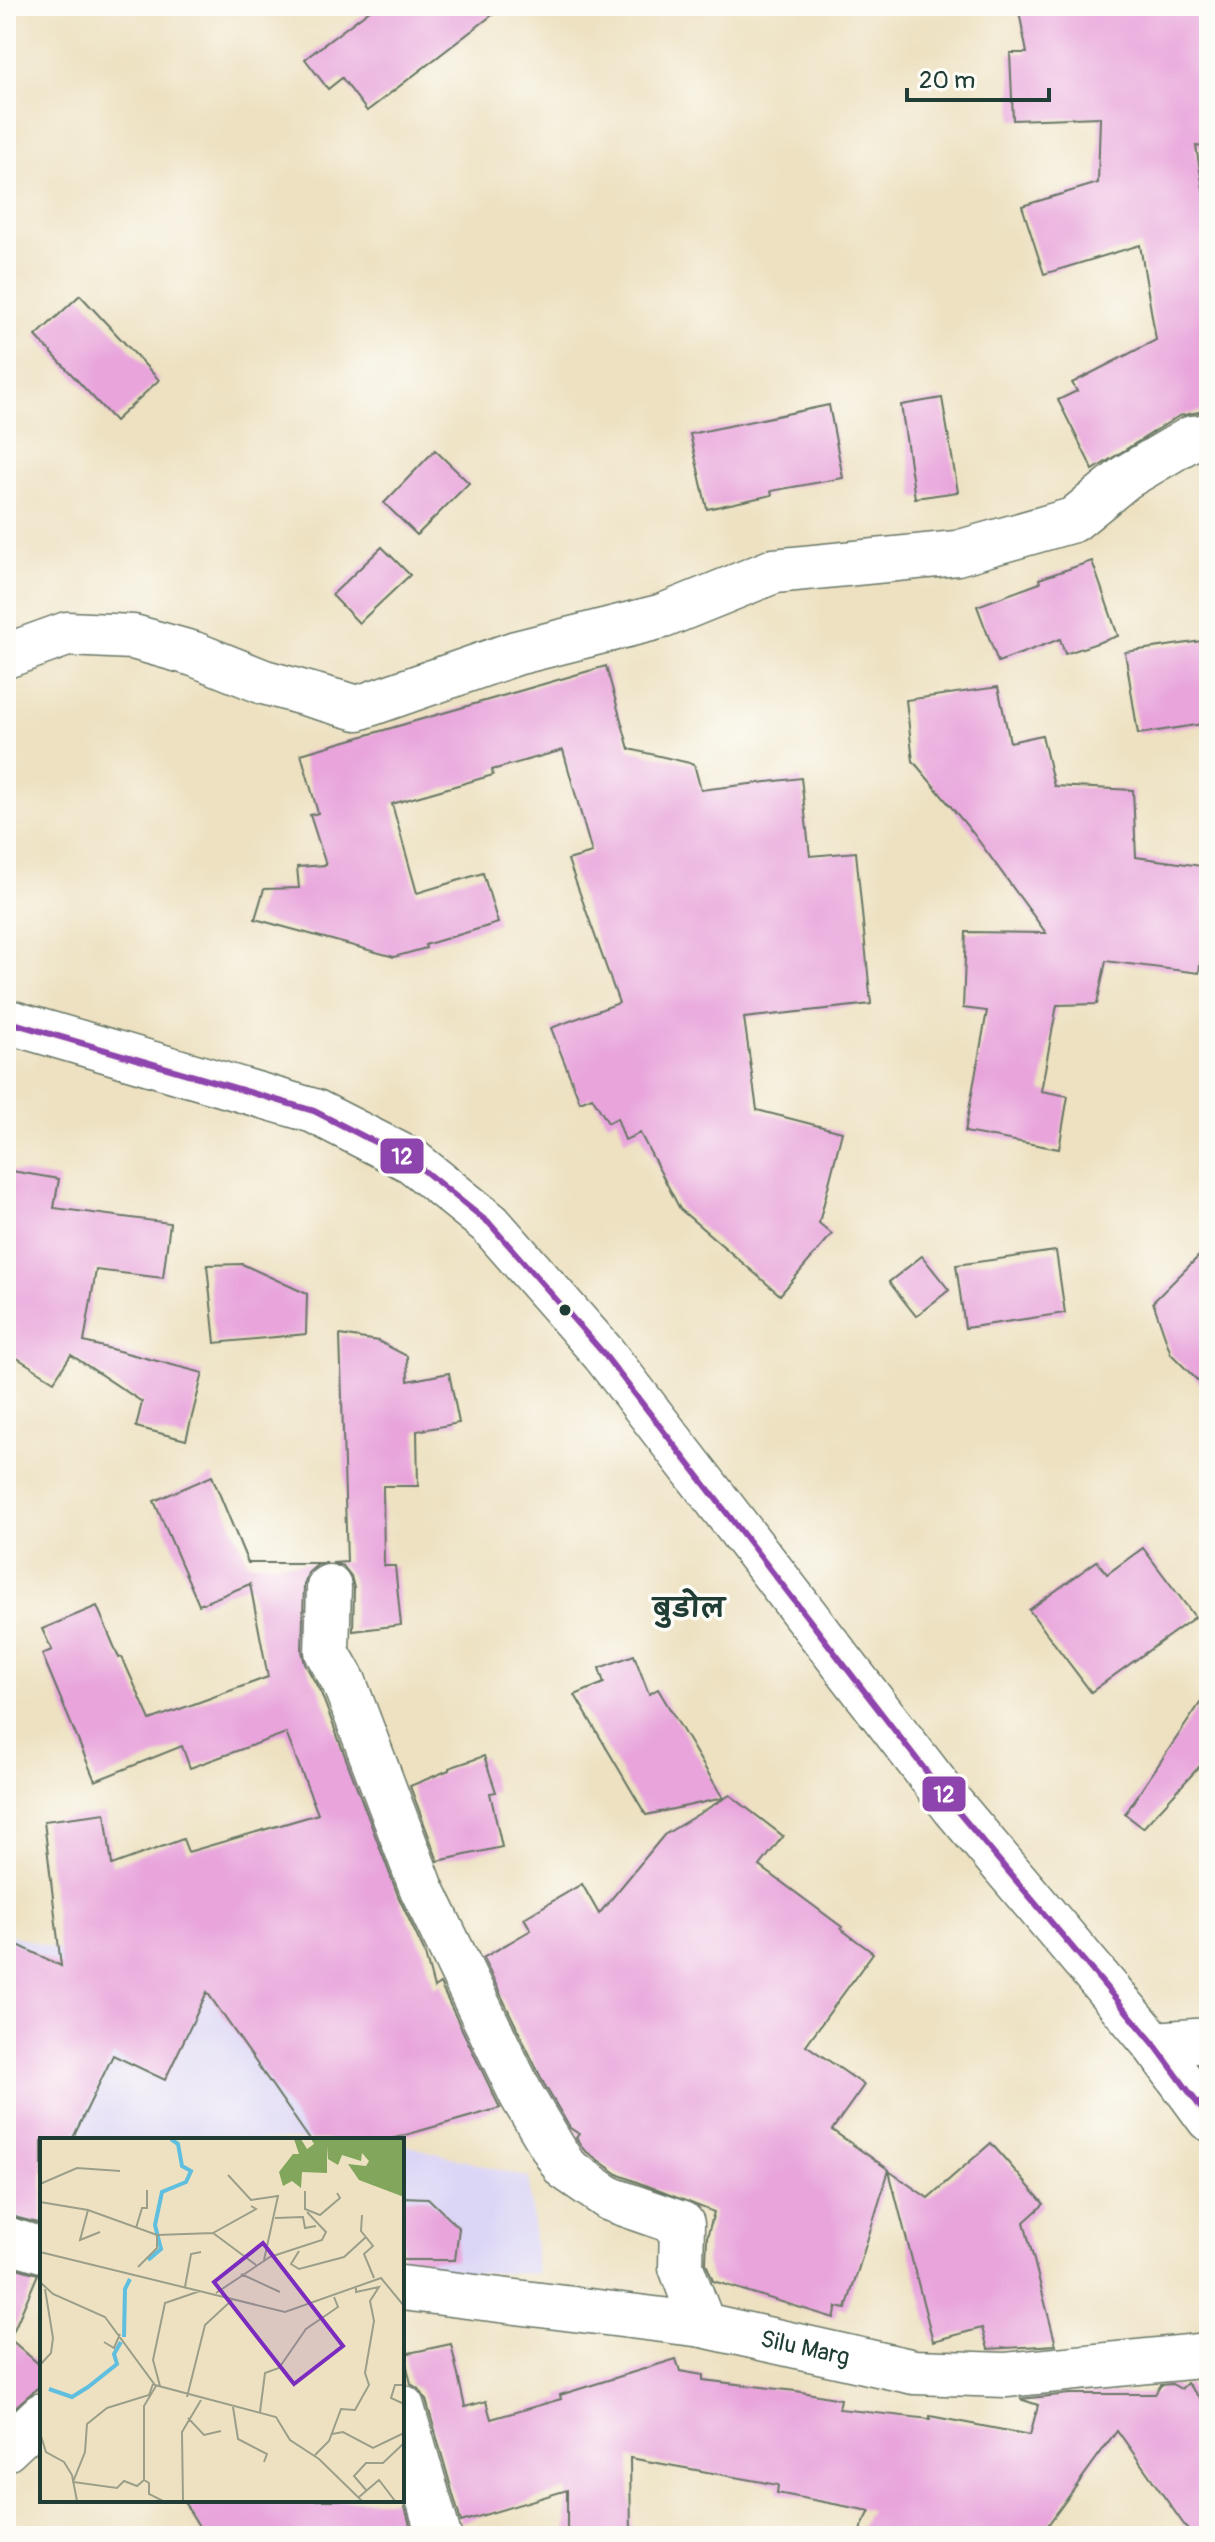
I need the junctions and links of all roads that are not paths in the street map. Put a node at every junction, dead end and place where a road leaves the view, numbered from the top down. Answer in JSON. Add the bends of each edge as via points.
{"nodes":[{"id":1,"x":1209,"y":436,"type":"edge"},
{"id":2,"x":6,"y":656,"type":"edge"},
{"id":3,"x":6,"y":1021,"type":"edge"},
{"id":4,"x":329,"y":1587,"type":"dead end"},
{"id":5,"x":1209,"y":2040,"type":"edge"},
{"id":6,"x":1154,"y":2044,"type":"junction"},
{"id":7,"x":1209,"y":2119,"type":"edge"},
{"id":8,"x":6,"y":2239,"type":"edge"},
{"id":9,"x":40,"y":2249,"type":"edge"},
{"id":10,"x":404,"y":2288,"type":"edge"},
{"id":11,"x":703,"y":2325,"type":"junction"},
{"id":12,"x":1209,"y":2355,"type":"edge"},
{"id":13,"x":404,"y":2414,"type":"edge"},
{"id":14,"x":40,"y":2417,"type":"edge"},
{"id":15,"x":6,"y":2449,"type":"edge"},
{"id":16,"x":439,"y":2536,"type":"edge"}],
"edges":[{"from":1,"to":2,"type":"main road","via":[[1192,438],[1126,477],[1073,520],[957,553],[774,571],[663,616],[516,653],[358,708],[133,637],[67,634]]},
{"from":3,"to":6,"type":"main road","via":[[314,1111],[412,1161],[490,1224],[604,1354],[953,1806]]},
{"from":4,"to":11,"type":"main road","via":[[327,1652],[344,1682],[422,1889],[522,2096],[565,2168],[610,2199],[682,2224],[681,2267]]},
{"from":5,"to":6,"type":"main road"},
{"from":6,"to":7,"type":"main road"},
{"from":8,"to":9,"type":"main road"},
{"from":10,"to":11,"type":"main road","name":"Silu Marg"},
{"from":11,"to":12,"type":"main road","name":"Silu Marg","via":[[914,2372],[1006,2375]]},
{"from":13,"to":16,"type":"main road"},
{"from":14,"to":15,"type":"main road"}]}
